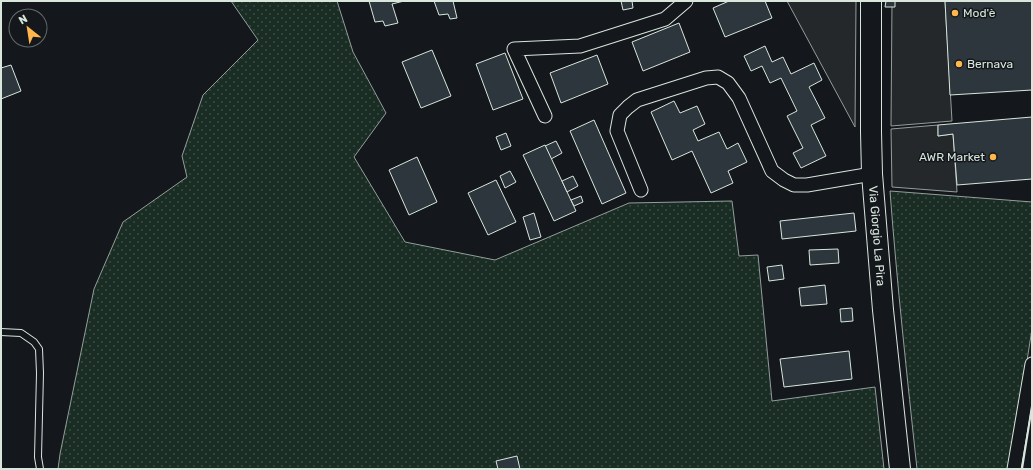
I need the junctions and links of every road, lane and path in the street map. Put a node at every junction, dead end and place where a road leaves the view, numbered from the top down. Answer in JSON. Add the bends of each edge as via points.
{"nodes":[{"id":1,"x":686,"y":1,"type":"edge"},
{"id":2,"x":871,"y":1,"type":"edge"},
{"id":3,"x":544,"y":116,"type":"dead end"},
{"id":4,"x":872,"y":174,"type":"junction"},
{"id":5,"x":641,"y":190,"type":"dead end"},
{"id":6,"x":1,"y":332,"type":"edge"},
{"id":7,"x":1032,"y":364,"type":"edge"},
{"id":8,"x":40,"y":469,"type":"edge"},
{"id":9,"x":900,"y":469,"type":"edge"},
{"id":10,"x":1014,"y":469,"type":"edge"}],
"edges":[{"from":1,"to":3,"type":"street","via":[[665,19],[580,46],[514,49]]},
{"from":2,"to":4,"type":"main road","name":"Via Giorgio La Pira"},
{"from":4,"to":5,"type":"street","via":[[794,185],[784,180],[772,171],[739,98],[728,83],[718,77],[706,78],[637,100],[620,115],[617,131]]},
{"from":4,"to":9,"type":"main road","name":"Via Giorgio La Pira"},
{"from":6,"to":8,"type":"lane","via":[[21,333],[39,349]]},
{"from":7,"to":10,"type":"street"}]}
